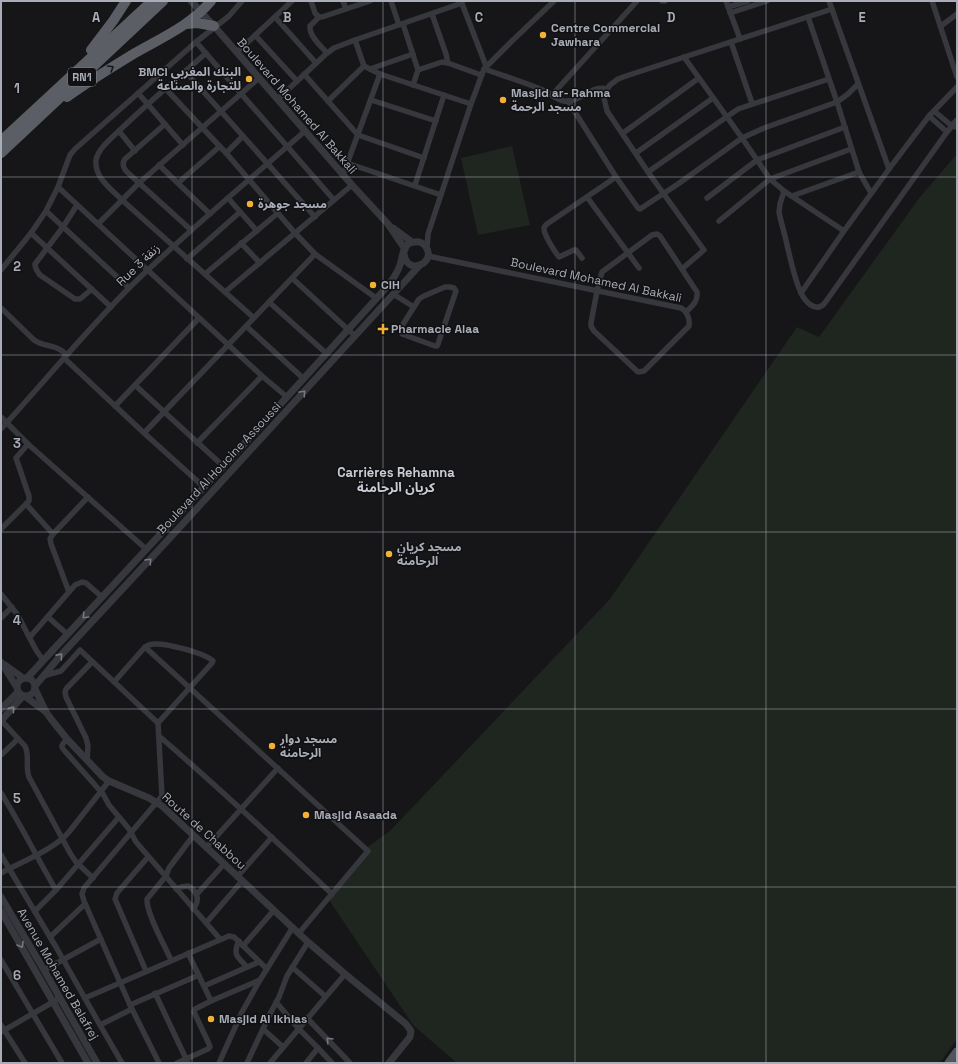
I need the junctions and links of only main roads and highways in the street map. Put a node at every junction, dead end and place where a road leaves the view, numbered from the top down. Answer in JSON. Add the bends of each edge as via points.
{"nodes":[{"id":1,"x":126,"y":1,"type":"edge"},
{"id":2,"x":152,"y":1,"type":"edge"},
{"id":3,"x":163,"y":1,"type":"edge"},
{"id":4,"x":212,"y":1,"type":"edge"},
{"id":5,"x":184,"y":25,"type":"junction"},
{"id":6,"x":31,"y":118,"type":"junction"},
{"id":7,"x":1,"y":141,"type":"edge"},
{"id":8,"x":1,"y":153,"type":"edge"},
{"id":9,"x":957,"y":1052,"type":"edge"},
{"id":10,"x":949,"y":1063,"type":"edge"}],
"edges":[{"from":1,"to":6,"type":"highway","via":[[90,52]]},
{"from":2,"to":6,"type":"highway","number":"RN1"},
{"from":3,"to":6,"type":"highway","number":"RN1"},
{"from":4,"to":5,"type":"highway"},
{"from":4,"to":5,"type":"highway","via":[[210,13],[215,26],[197,23]]},
{"from":6,"to":5,"type":"highway","one_way":true},
{"from":6,"to":7,"type":"highway","number":"RN1"},
{"from":6,"to":8,"type":"highway","number":"RN1"},
{"from":9,"to":10,"type":"main road"}]}
